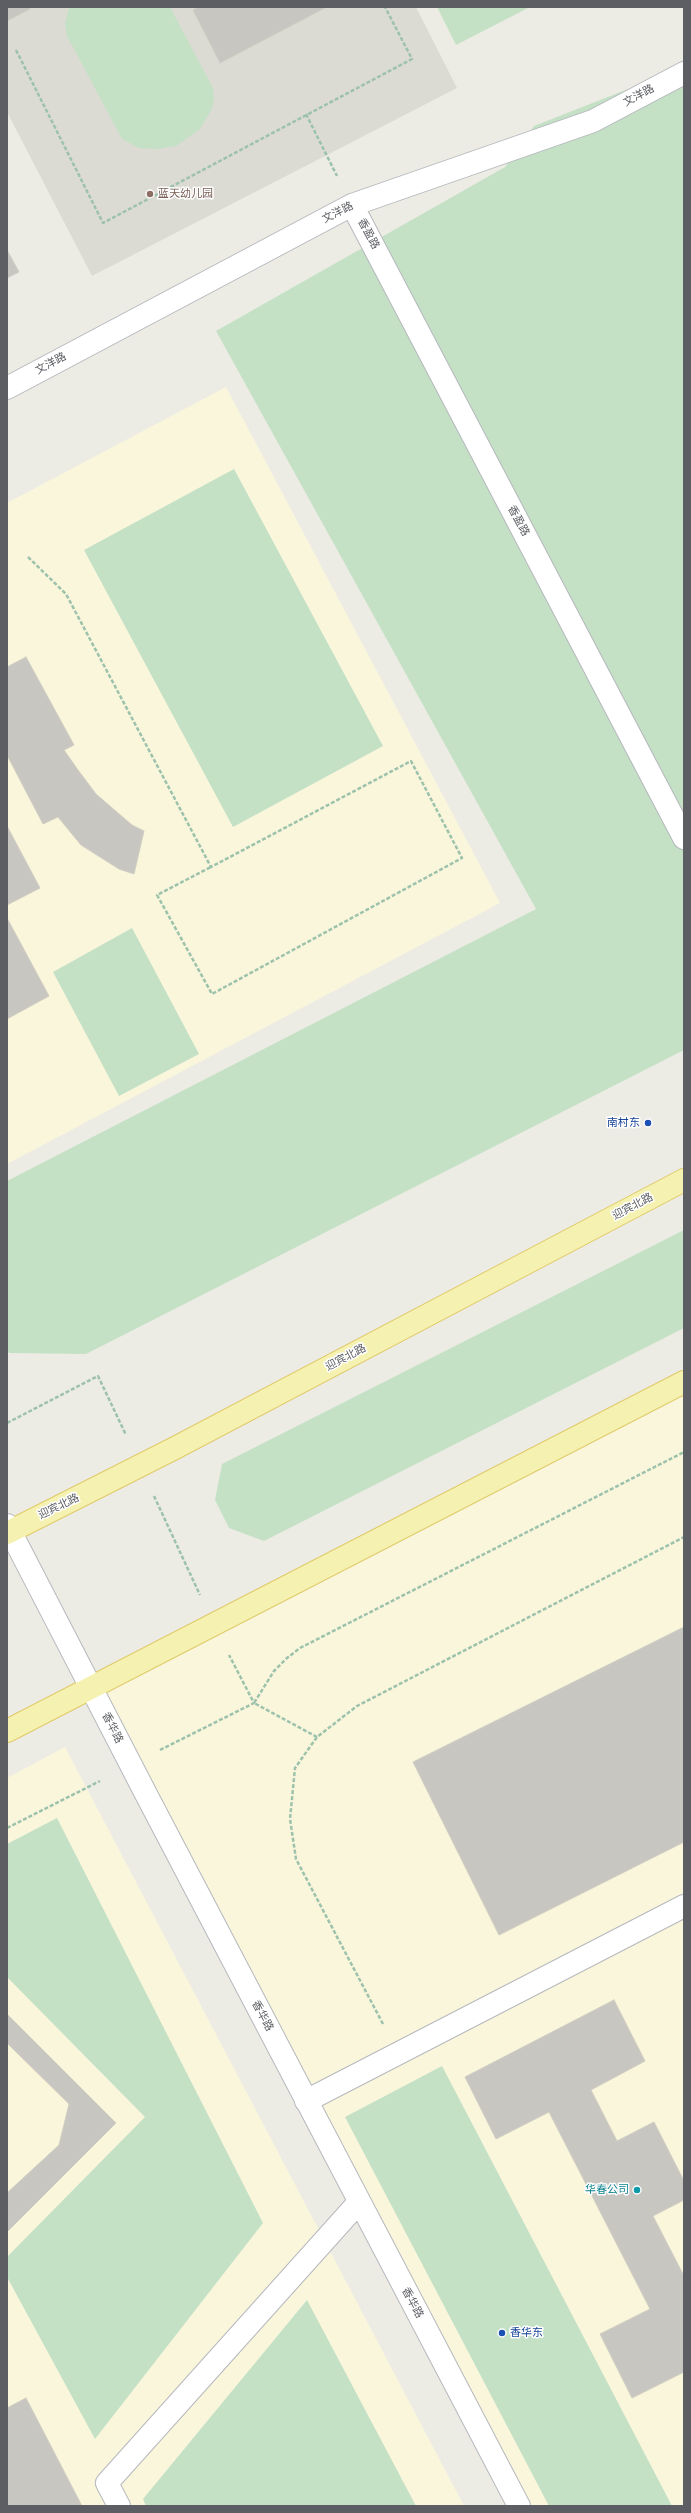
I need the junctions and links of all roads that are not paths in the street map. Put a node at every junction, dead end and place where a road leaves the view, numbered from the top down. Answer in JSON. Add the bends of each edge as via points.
{"nodes":[{"id":1,"x":684,"y":73,"type":"edge"},
{"id":2,"x":352,"y":204,"type":"junction"},
{"id":3,"x":7,"y":388,"type":"edge"},
{"id":4,"x":684,"y":838,"type":"edge"},
{"id":5,"x":684,"y":1180,"type":"edge"},
{"id":6,"x":684,"y":1382,"type":"edge"},
{"id":7,"x":8,"y":1529,"type":"edge"},
{"id":8,"x":91,"y":1687,"type":"junction"},
{"id":9,"x":7,"y":1731,"type":"edge"},
{"id":10,"x":684,"y":1906,"type":"edge"},
{"id":11,"x":306,"y":2101,"type":"junction"},
{"id":12,"x":359,"y":2202,"type":"junction"},
{"id":13,"x":119,"y":2506,"type":"edge"},
{"id":14,"x":519,"y":2506,"type":"edge"}],
"edges":[{"from":1,"to":2,"type":"street","name":"文洋路","via":[[593,121]]},
{"from":2,"to":3,"type":"street","name":"文洋路"},
{"from":2,"to":4,"type":"street","name":"香盈路"},
{"from":5,"to":7,"type":"main road","name":"迎宾北路","via":[[141,1466]]},
{"from":6,"to":8,"type":"main road"},
{"from":7,"to":8,"type":"street","name":"香华路"},
{"from":8,"to":9,"type":"main road"},
{"from":8,"to":11,"type":"street","name":"香华路"},
{"from":10,"to":11,"type":"street"},
{"from":11,"to":12,"type":"street","name":"香华路"},
{"from":12,"to":13,"type":"street","via":[[107,2483]]},
{"from":12,"to":14,"type":"street","name":"香华路"}]}
